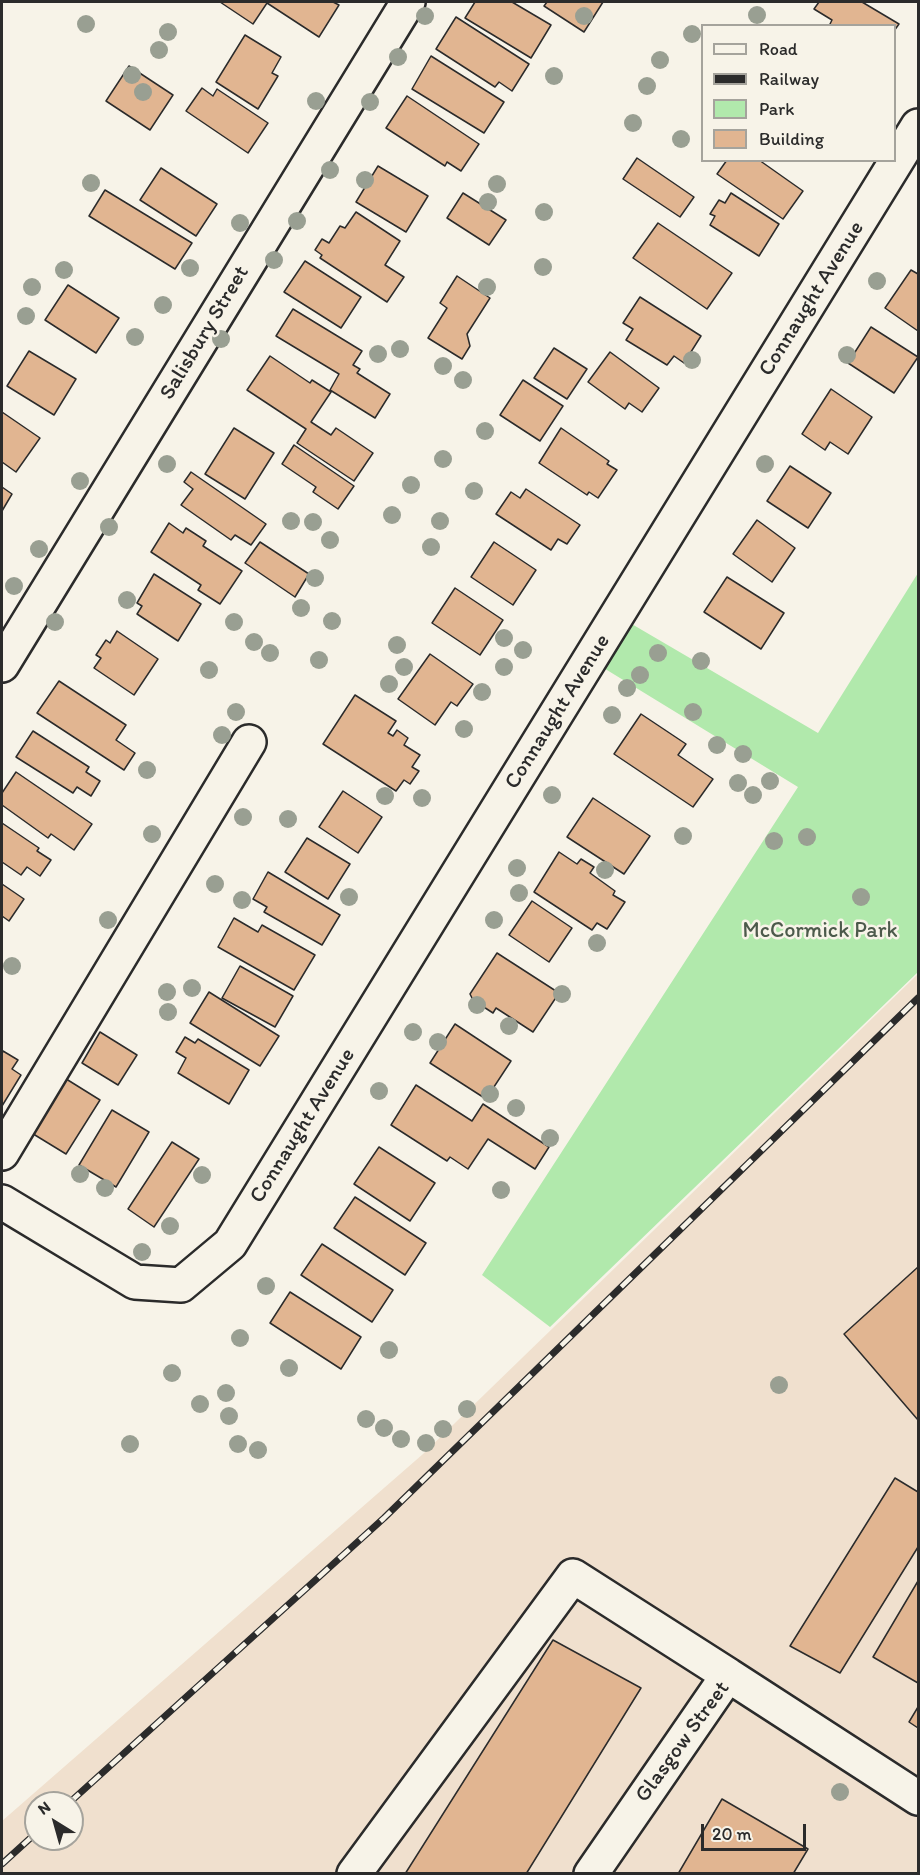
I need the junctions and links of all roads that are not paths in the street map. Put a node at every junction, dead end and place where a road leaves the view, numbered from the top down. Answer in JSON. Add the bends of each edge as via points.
{"nodes":[{"id":1,"x":408,"y":2,"type":"edge"},
{"id":2,"x":918,"y":126,"type":"edge"},
{"id":3,"x":896,"y":162,"type":"edge"},
{"id":4,"x":896,"y":162,"type":"edge"},
{"id":5,"x":2,"y":665,"type":"edge"},
{"id":6,"x":249,"y":742,"type":"dead end"},
{"id":7,"x":2,"y":1153,"type":"edge"},
{"id":8,"x":2,"y":1202,"type":"edge"},
{"id":9,"x":728,"y":1675,"type":"junction"},
{"id":10,"x":918,"y":1798,"type":"edge"},
{"id":11,"x":354,"y":1874,"type":"edge"},
{"id":12,"x":591,"y":1874,"type":"edge"}],
"edges":[{"from":1,"to":5,"type":"street","name":"Salisbury Street"},
{"from":2,"to":3,"type":"street","name":"Connaught Avenue"},
{"from":4,"to":8,"type":"street","name":"Connaught Avenue","via":[[230,1244],[181,1285],[135,1282]]},
{"from":6,"to":7,"type":"street"},
{"from":9,"to":10,"type":"street","name":"Glasgow Street"},
{"from":9,"to":11,"type":"street","via":[[573,1576]]},
{"from":9,"to":12,"type":"street","name":"Glasgow Street"}]}
